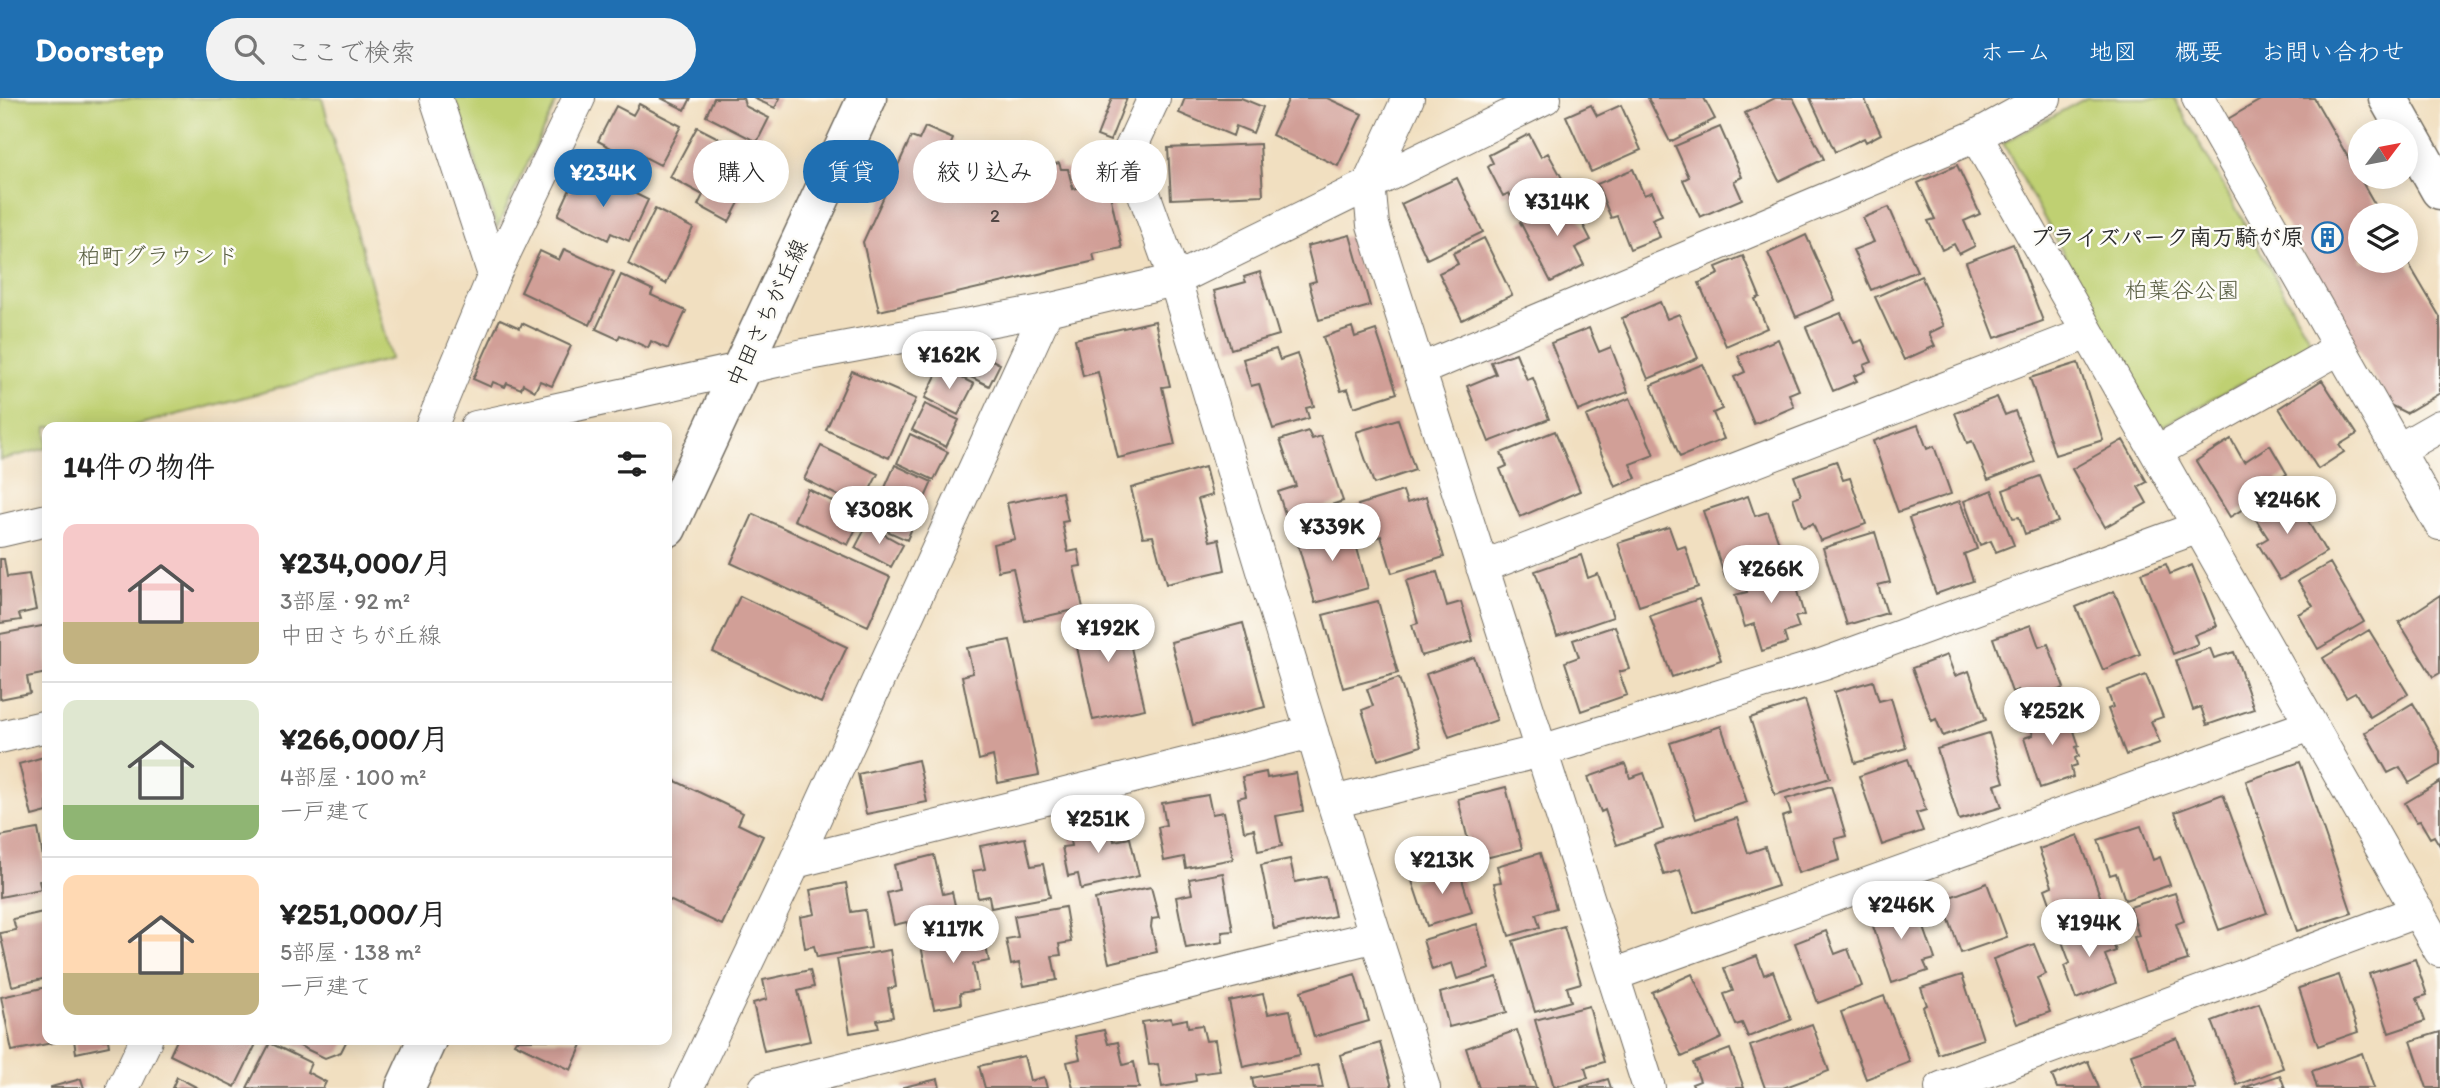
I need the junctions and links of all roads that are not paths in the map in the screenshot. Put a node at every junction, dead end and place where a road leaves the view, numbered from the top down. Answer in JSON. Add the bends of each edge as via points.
{"nodes":[{"id":1,"x":436,"y":98,"type":"edge"},
{"id":2,"x":579,"y":98,"type":"edge"},
{"id":3,"x":867,"y":98,"type":"edge"},
{"id":4,"x":1154,"y":98,"type":"edge"},
{"id":5,"x":1408,"y":98,"type":"edge"},
{"id":6,"x":1545,"y":98,"type":"edge"},
{"id":7,"x":2045,"y":98,"type":"edge"},
{"id":8,"x":2199,"y":98,"type":"edge"},
{"id":9,"x":2388,"y":98,"type":"edge"},
{"id":10,"x":1976,"y":136,"type":"junction"},
{"id":11,"x":1369,"y":183,"type":"junction"},
{"id":12,"x":2440,"y":190,"type":"edge"},
{"id":13,"x":494,"y":275,"type":"junction"},
{"id":14,"x":1175,"y":280,"type":"junction"},
{"id":15,"x":1047,"y":310,"type":"junction"},
{"id":16,"x":2088,"y":333,"type":"junction"},
{"id":17,"x":2340,"y":348,"type":"junction"},
{"id":18,"x":741,"y":370,"type":"junction"},
{"id":19,"x":1419,"y":370,"type":"junction"},
{"id":20,"x":433,"y":422,"type":"edge"},
{"id":21,"x":499,"y":422,"type":"edge"},
{"id":22,"x":2440,"y":426,"type":"edge"},
{"id":23,"x":2398,"y":450,"type":"junction"},
{"id":24,"x":2157,"y":453,"type":"junction"},
{"id":25,"x":672,"y":517,"type":"edge"},
{"id":26,"x":42,"y":521,"type":"edge"},
{"id":27,"x":2440,"y":524,"type":"edge"},
{"id":28,"x":2199,"y":527,"type":"junction"},
{"id":29,"x":0,"y":531,"type":"edge"},
{"id":30,"x":1482,"y":567,"type":"junction"},
{"id":31,"x":2311,"y":725,"type":"junction"},
{"id":32,"x":42,"y":727,"type":"edge"},
{"id":33,"x":1312,"y":732,"type":"junction"},
{"id":34,"x":0,"y":737,"type":"edge"},
{"id":35,"x":1541,"y":751,"type":"junction"},
{"id":36,"x":1333,"y":802,"type":"junction"},
{"id":37,"x":795,"y":862,"type":"junction"},
{"id":38,"x":2417,"y":911,"type":"junction"},
{"id":39,"x":1376,"y":936,"type":"junction"},
{"id":40,"x":2440,"y":951,"type":"edge"},
{"id":41,"x":1613,"y":975,"type":"junction"},
{"id":42,"x":144,"y":1045,"type":"edge"},
{"id":43,"x":425,"y":1045,"type":"edge"},
{"id":44,"x":123,"y":1088,"type":"edge"},
{"id":45,"x":405,"y":1088,"type":"edge"},
{"id":46,"x":687,"y":1088,"type":"edge"},
{"id":47,"x":765,"y":1088,"type":"edge"},
{"id":48,"x":1424,"y":1088,"type":"edge"},
{"id":49,"x":1649,"y":1088,"type":"edge"},
{"id":50,"x":1941,"y":1088,"type":"edge"}],
"edges":[{"from":1,"to":13,"type":"street"},
{"from":2,"to":13,"type":"street"},
{"from":3,"to":18,"type":"street","name":"中田さちが丘線"},
{"from":4,"to":14,"type":"street","via":[[1129,152]]},
{"from":5,"to":11,"type":"street"},
{"from":6,"to":11,"type":"street"},
{"from":7,"to":10,"type":"street"},
{"from":8,"to":17,"type":"street"},
{"from":9,"to":12,"type":"street"},
{"from":10,"to":16,"type":"street"},
{"from":10,"to":19,"type":"street"},
{"from":11,"to":14,"type":"street"},
{"from":11,"to":19,"type":"street","via":[[1373,225]]},
{"from":13,"to":20,"type":"street"},
{"from":14,"to":15,"type":"street"},
{"from":14,"to":33,"type":"street"},
{"from":15,"to":18,"type":"street"},
{"from":15,"to":37,"type":"street"},
{"from":16,"to":24,"type":"street"},
{"from":16,"to":30,"type":"street"},
{"from":17,"to":23,"type":"street"},
{"from":17,"to":24,"type":"street"},
{"from":18,"to":21,"type":"street"},
{"from":18,"to":25,"type":"street","name":"中田さちが丘線"},
{"from":19,"to":30,"type":"street"},
{"from":22,"to":23,"type":"street"},
{"from":23,"to":27,"type":"street"},
{"from":24,"to":28,"type":"street"},
{"from":26,"to":29,"type":"street"},
{"from":28,"to":31,"type":"street"},
{"from":28,"to":35,"type":"street","via":[[1824,664]]},
{"from":30,"to":35,"type":"street"},
{"from":31,"to":38,"type":"street"},
{"from":31,"to":41,"type":"street"},
{"from":32,"to":34,"type":"street"},
{"from":33,"to":36,"type":"street"},
{"from":33,"to":37,"type":"street"},
{"from":35,"to":36,"type":"street"},
{"from":35,"to":41,"type":"street"},
{"from":36,"to":39,"type":"street"},
{"from":37,"to":46,"type":"street"},
{"from":38,"to":40,"type":"street"},
{"from":38,"to":50,"type":"street"},
{"from":39,"to":47,"type":"street"},
{"from":39,"to":48,"type":"street"},
{"from":41,"to":49,"type":"street"},
{"from":42,"to":44,"type":"street"},
{"from":43,"to":45,"type":"street"}]}
